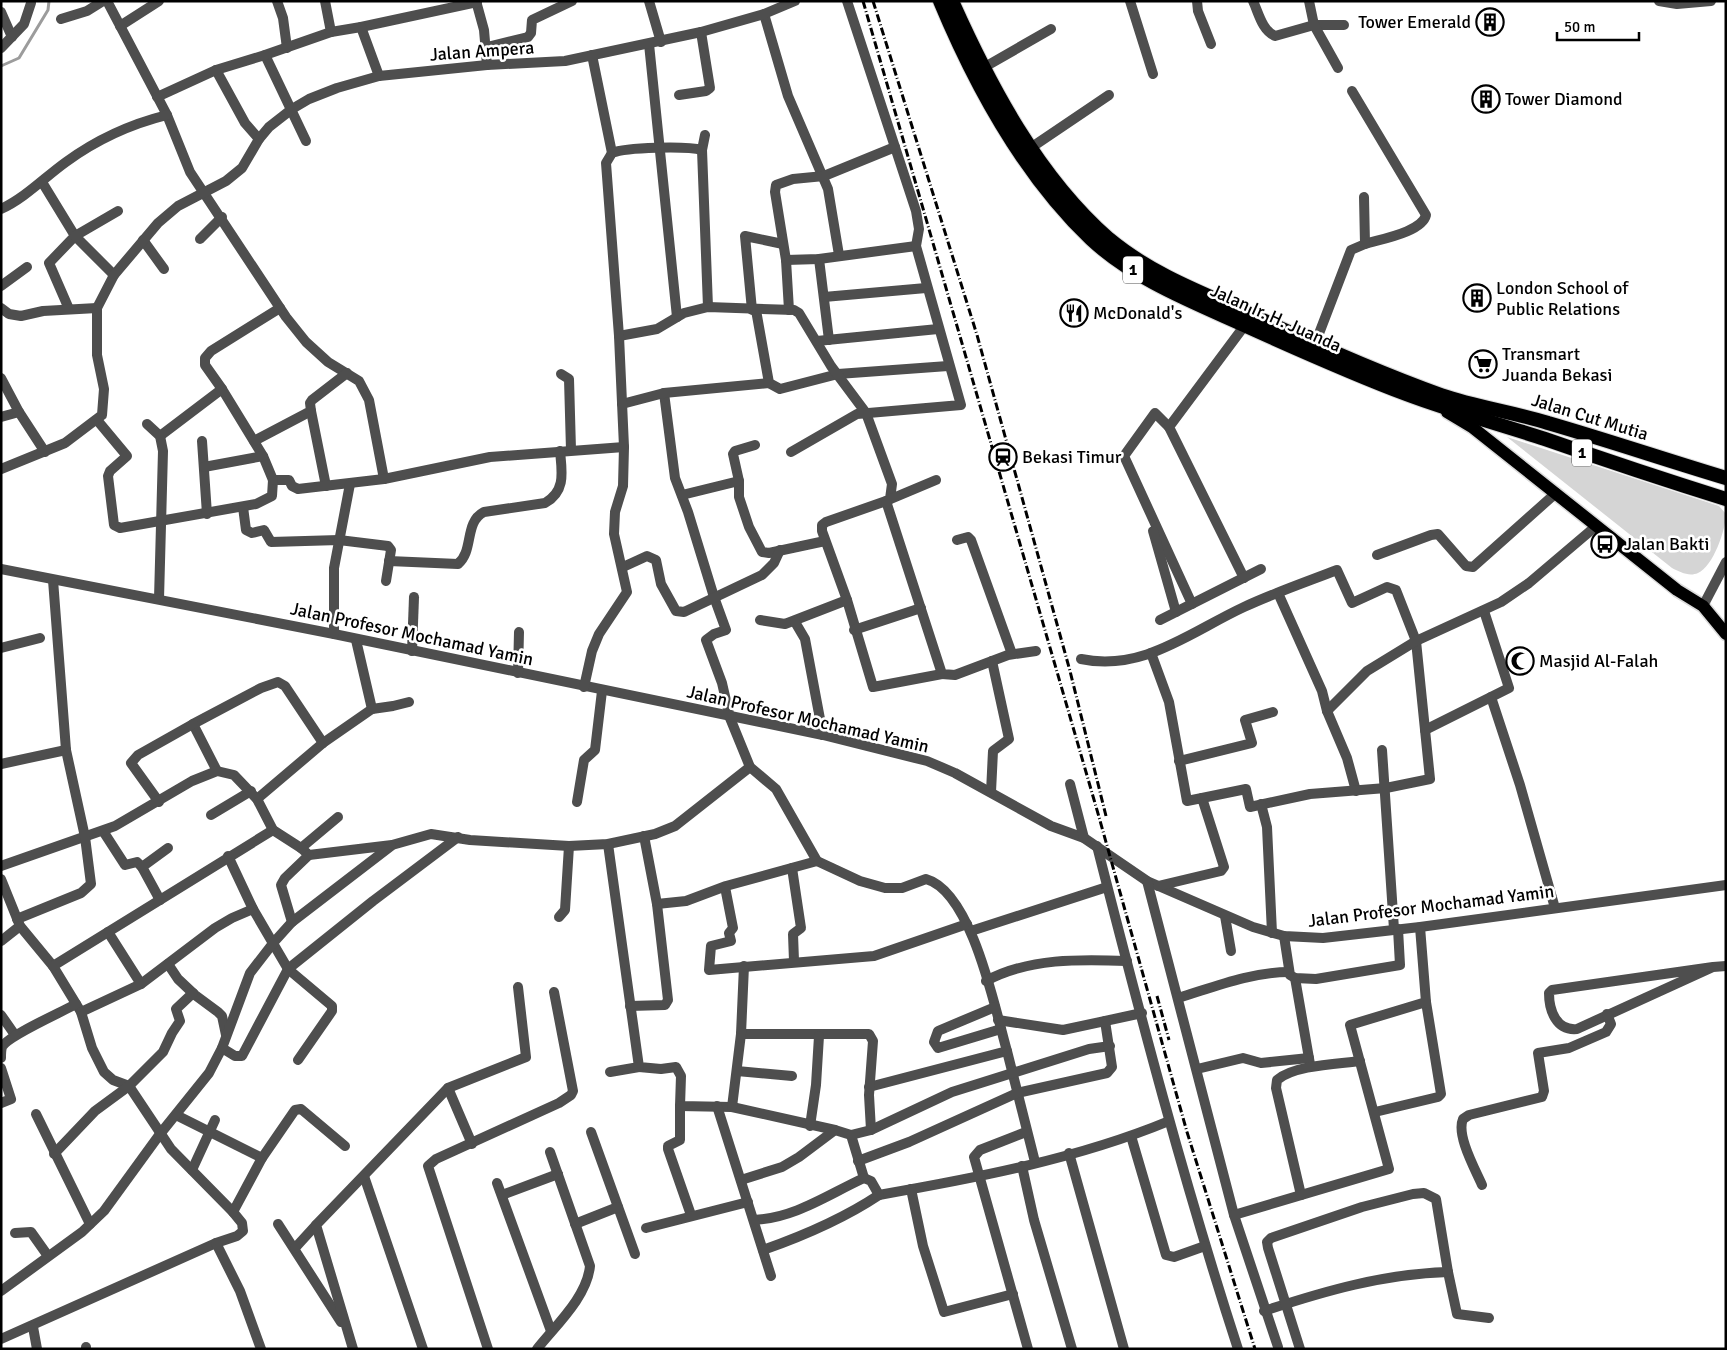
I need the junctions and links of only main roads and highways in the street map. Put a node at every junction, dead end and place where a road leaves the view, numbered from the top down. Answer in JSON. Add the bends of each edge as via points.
{"nodes":[{"id":1,"x":940,"y":1,"type":"edge"},
{"id":2,"x":952,"y":1,"type":"edge"},
{"id":3,"x":1151,"y":274,"type":"junction"},
{"id":4,"x":1441,"y":401,"type":"junction"},
{"id":5,"x":1726,"y":478,"type":"edge"},
{"id":6,"x":1726,"y":499,"type":"edge"},
{"id":7,"x":1726,"y":634,"type":"edge"}],
"edges":[{"from":1,"to":3,"type":"highway","name":"Jalan Ir. H. Juanda","number":"1","via":[[961,50],[997,116],[1052,194],[1092,239]]},
{"from":2,"to":3,"type":"highway","name":"Jalan Ir. H. Juanda","number":"1","via":[[983,68],[1032,147],[1080,211]]},
{"from":3,"to":4,"type":"highway","name":"Jalan Ir. H. Juanda","number":"1"},
{"from":3,"to":4,"type":"highway","name":"Jalan Ir. H. Juanda","number":"1","via":[[1245,325],[1338,367]]},
{"from":4,"to":5,"type":"highway","name":"Jalan Cut Mutia","number":"1","via":[[1548,422]]},
{"from":4,"to":6,"type":"highway","name":"Jalan Ir. H. Juanda","number":"1"},
{"from":4,"to":7,"type":"main road","via":[[1595,527],[1703,606]]}]}
